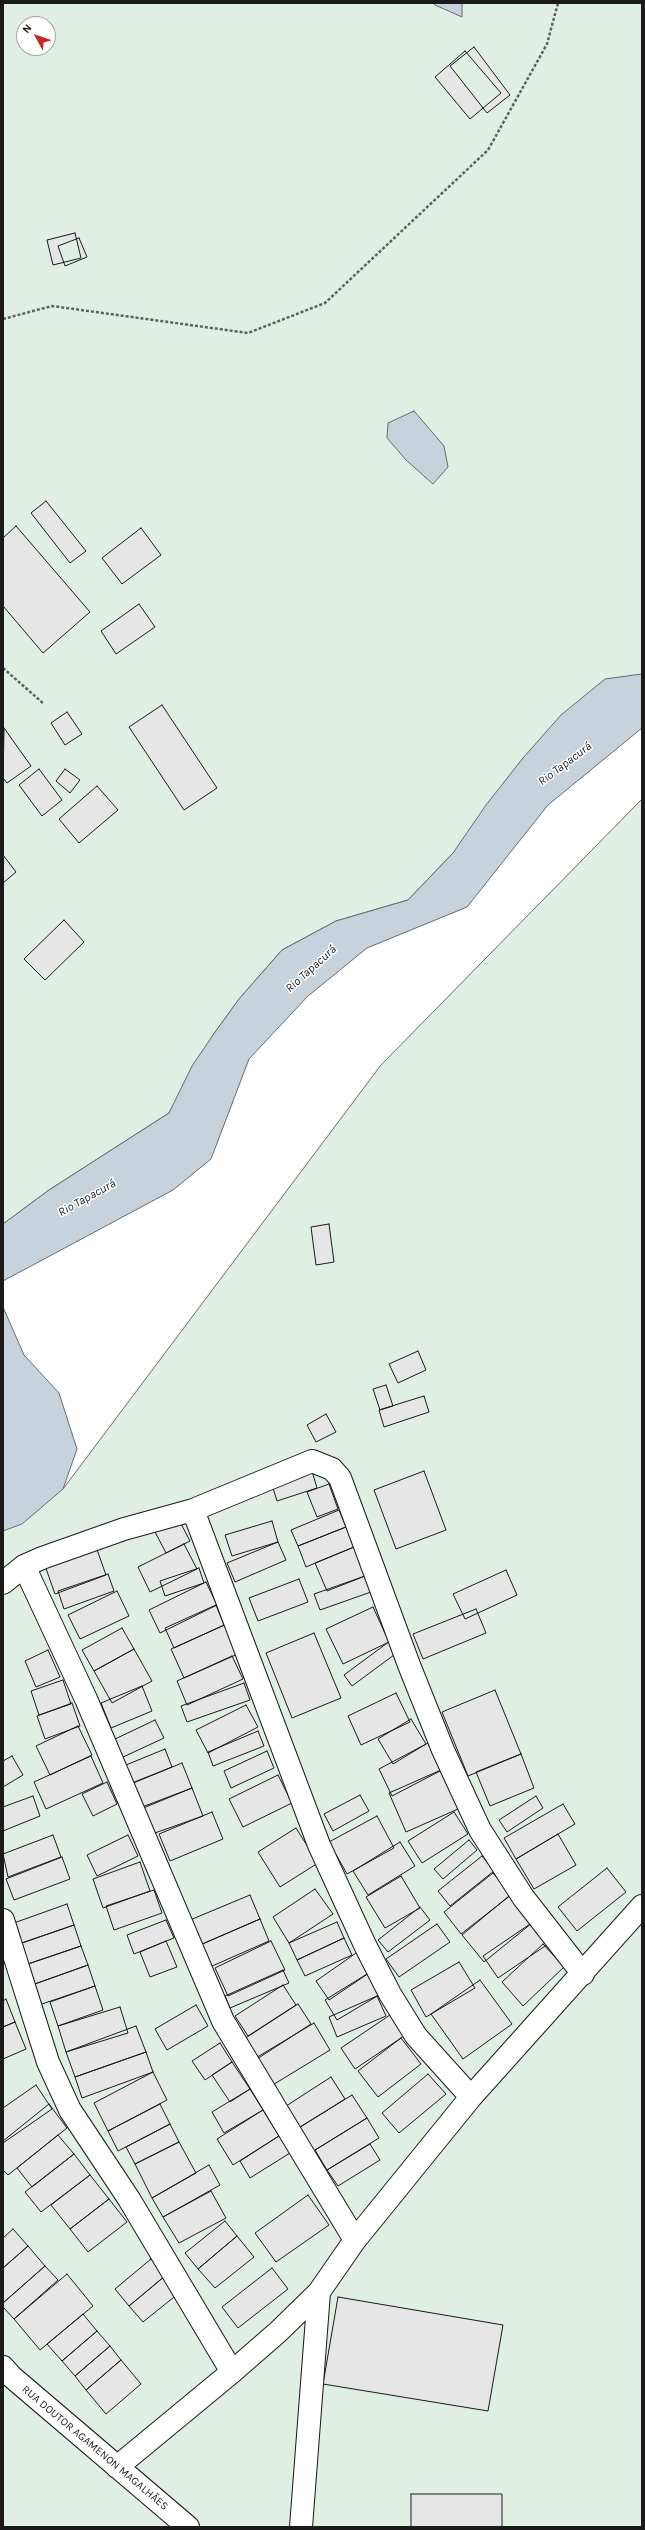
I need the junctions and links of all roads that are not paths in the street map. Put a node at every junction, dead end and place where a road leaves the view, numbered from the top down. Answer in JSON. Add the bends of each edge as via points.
{"nodes":[{"id":1,"x":193,"y":1510,"type":"junction"},
{"id":2,"x":24,"y":1566,"type":"junction"},
{"id":3,"x":3,"y":1583,"type":"edge"},
{"id":4,"x":642,"y":1906,"type":"edge"},
{"id":5,"x":3,"y":1920,"type":"edge"},
{"id":6,"x":583,"y":1974,"type":"junction"},
{"id":7,"x":470,"y":2097,"type":"junction"},
{"id":8,"x":355,"y":2240,"type":"junction"},
{"id":9,"x":319,"y":2292,"type":"junction"},
{"id":10,"x":3,"y":2367,"type":"edge"},
{"id":11,"x":232,"y":2372,"type":"junction"},
{"id":12,"x":117,"y":2467,"type":"junction"},
{"id":13,"x":188,"y":2527,"type":"edge"},
{"id":14,"x":301,"y":2527,"type":"edge"}],
"edges":[{"from":1,"to":2,"type":"street","via":[[77,1544]]},
{"from":1,"to":6,"type":"street","via":[[312,1462],[332,1469],[340,1478],[412,1672],[480,1830],[523,1897]]},
{"from":1,"to":7,"type":"street","via":[[319,1845],[365,1945],[390,1994],[416,2036]]},
{"from":2,"to":3,"type":"street"},
{"from":2,"to":8,"type":"street","via":[[86,1699],[222,2021]]},
{"from":4,"to":6,"type":"street"},
{"from":5,"to":11,"type":"street","via":[[48,2062],[70,2110],[129,2199]]},
{"from":6,"to":7,"type":"street"},
{"from":7,"to":8,"type":"street"},
{"from":8,"to":9,"type":"street"},
{"from":9,"to":11,"type":"street"},
{"from":9,"to":14,"type":"street"},
{"from":10,"to":12,"type":"street","name":"RUA DOUTOR AGAMENON MAGALHÃES","via":[[12,2378]]},
{"from":11,"to":12,"type":"street"},
{"from":12,"to":13,"type":"street","name":"RUA DOUTOR AGAMENON MAGALHÃES"}]}
